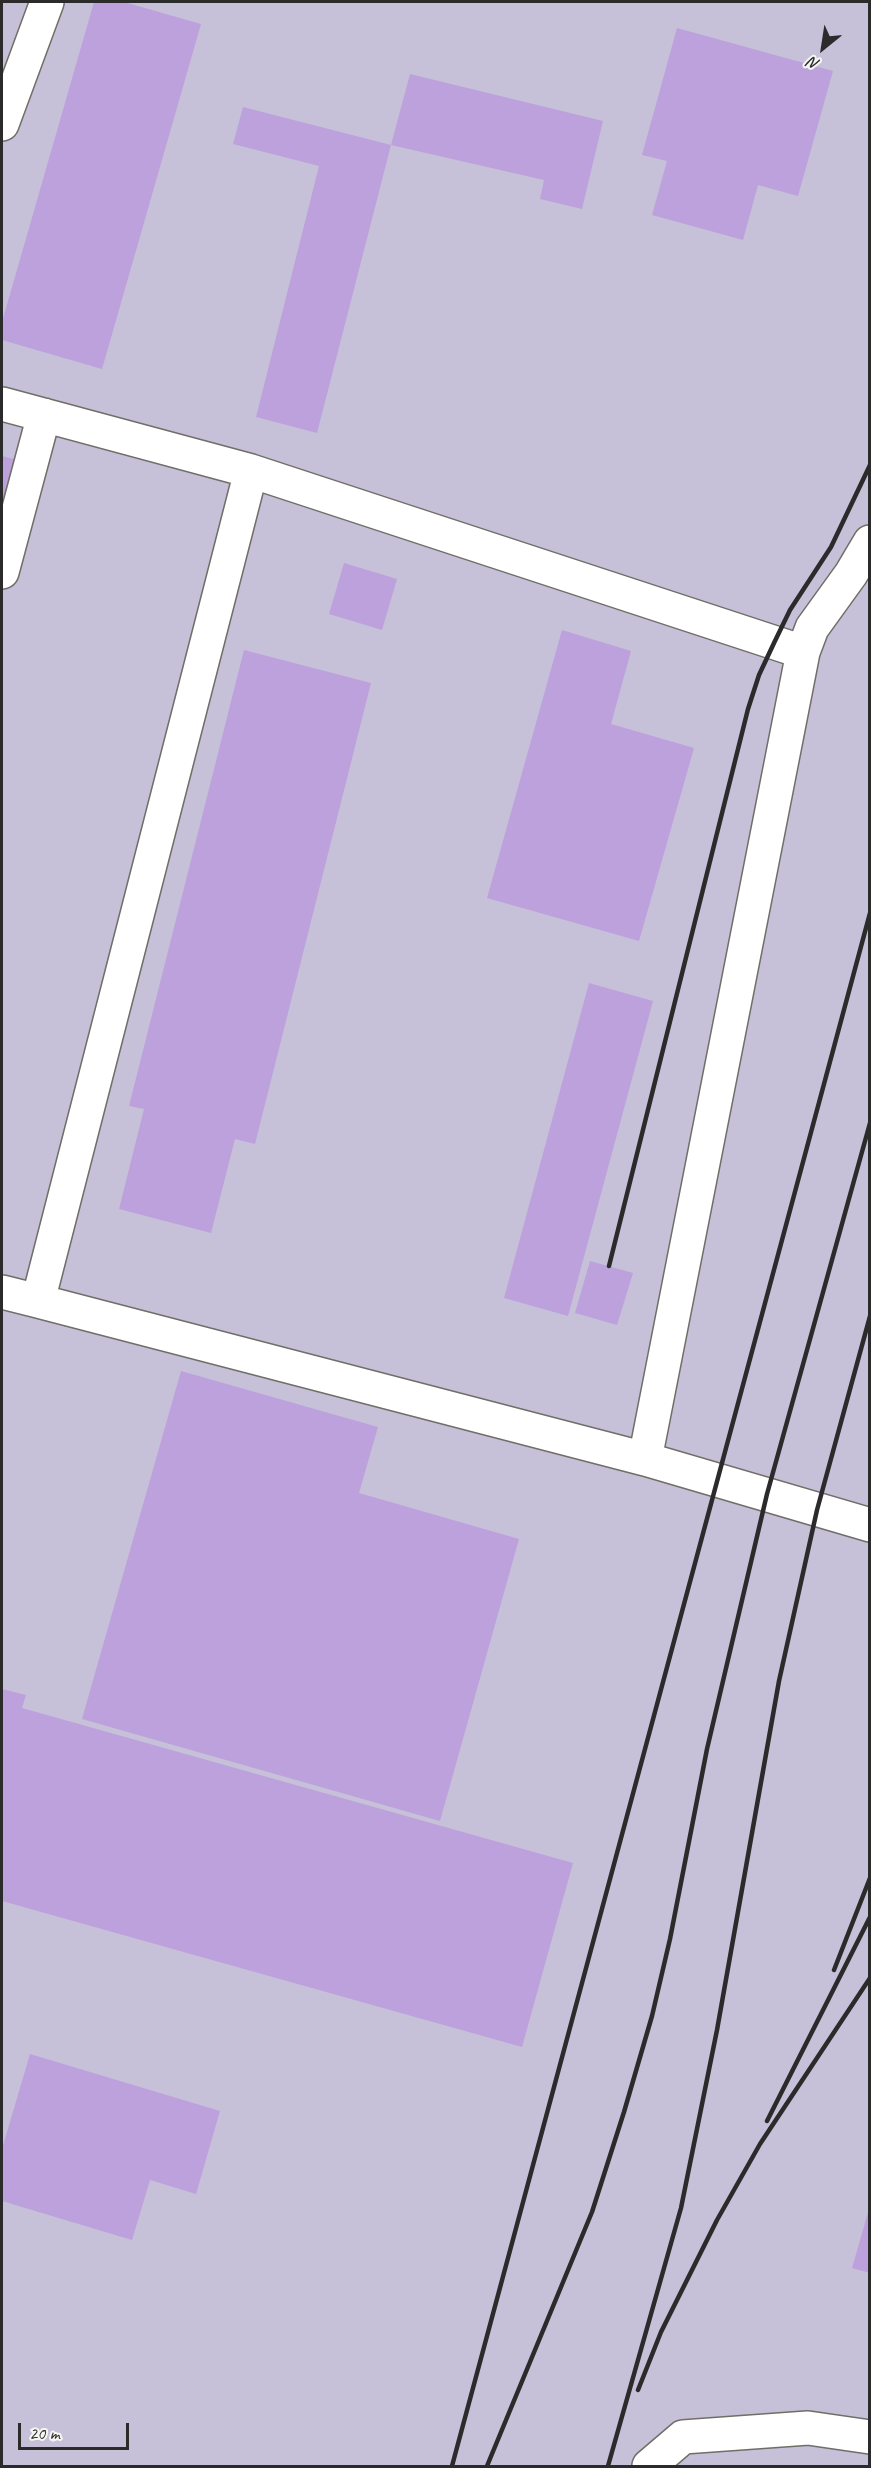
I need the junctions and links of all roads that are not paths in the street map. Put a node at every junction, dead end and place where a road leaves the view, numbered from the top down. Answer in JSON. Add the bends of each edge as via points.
{"nodes":[{"id":1,"x":47,"y":2,"type":"edge"},
{"id":2,"x":2,"y":124,"type":"edge"},
{"id":3,"x":2,"y":404,"type":"edge"},
{"id":4,"x":44,"y":415,"type":"junction"},
{"id":5,"x":251,"y":471,"type":"junction"},
{"id":6,"x":870,"y":542,"type":"edge"},
{"id":7,"x":2,"y":572,"type":"edge"},
{"id":8,"x":803,"y":652,"type":"junction"},
{"id":9,"x":2,"y":1292,"type":"edge"},
{"id":10,"x":38,"y":1300,"type":"junction"},
{"id":11,"x":645,"y":1459,"type":"junction"},
{"id":12,"x":870,"y":1525,"type":"edge"},
{"id":13,"x":870,"y":2437,"type":"edge"},
{"id":14,"x":650,"y":2466,"type":"edge"}],
"edges":[{"from":1,"to":2,"type":"lane"},
{"from":3,"to":4,"type":"lane"},
{"from":4,"to":5,"type":"lane"},
{"from":4,"to":7,"type":"lane"},
{"from":5,"to":8,"type":"lane"},
{"from":5,"to":10,"type":"lane"},
{"from":6,"to":8,"type":"lane","via":[[812,628]]},
{"from":8,"to":11,"type":"lane"},
{"from":9,"to":10,"type":"lane"},
{"from":10,"to":11,"type":"lane"},
{"from":11,"to":12,"type":"lane"},
{"from":13,"to":14,"type":"lane","via":[[808,2428],[683,2437]]}]}
